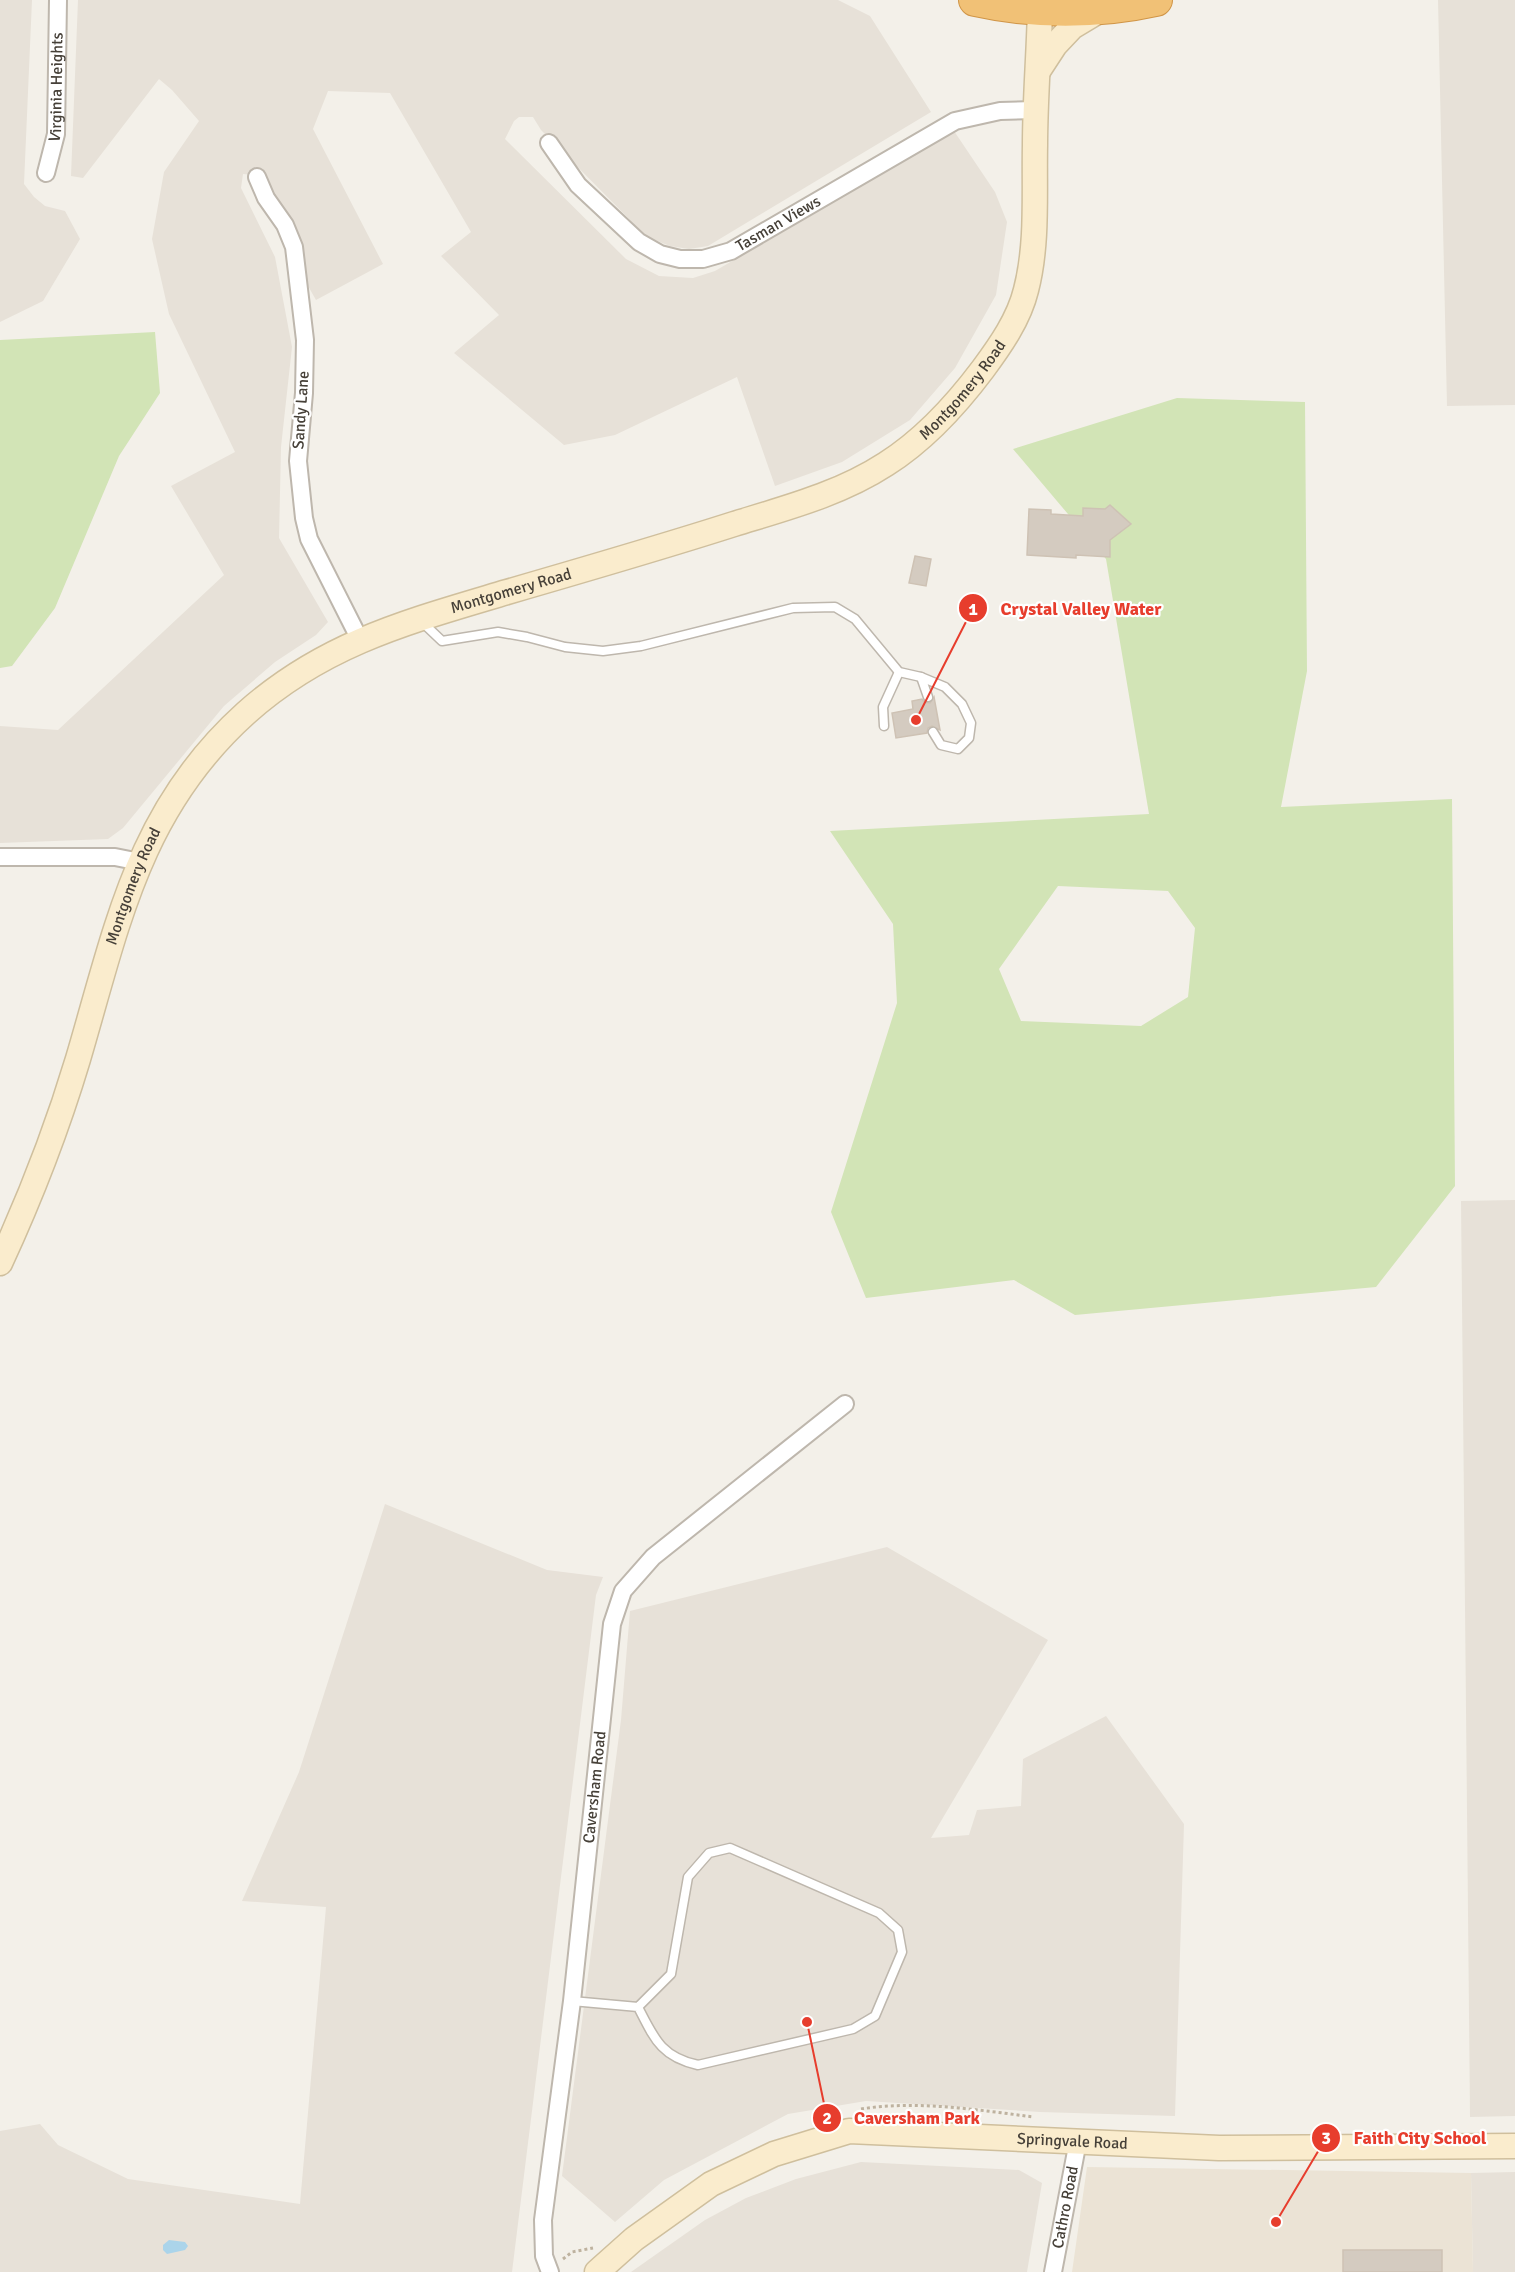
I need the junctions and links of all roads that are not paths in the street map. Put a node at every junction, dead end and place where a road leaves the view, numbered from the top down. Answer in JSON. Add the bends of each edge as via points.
{"nodes":[{"id":1,"x":58,"y":0,"type":"edge"},
{"id":2,"x":975,"y":0,"type":"edge"},
{"id":3,"x":1156,"y":0,"type":"edge"},
{"id":4,"x":1104,"y":8,"type":"junction"},
{"id":5,"x":1040,"y":9,"type":"junction"},
{"id":6,"x":1037,"y":72,"type":"junction"},
{"id":7,"x":1035,"y":110,"type":"junction"},
{"id":8,"x":549,"y":143,"type":"dead end"},
{"id":9,"x":46,"y":173,"type":"dead end"},
{"id":10,"x":257,"y":177,"type":"dead end"},
{"id":11,"x":419,"y":619,"type":"junction"},
{"id":12,"x":360,"y":640,"type":"junction"},
{"id":13,"x":898,"y":672,"type":"junction"},
{"id":14,"x":921,"y":677,"type":"junction"},
{"id":15,"x":928,"y":698,"type":"dead end"},
{"id":16,"x":884,"y":726,"type":"dead end"},
{"id":17,"x":933,"y":732,"type":"dead end"},
{"id":18,"x":0,"y":857,"type":"edge"},
{"id":19,"x":140,"y":862,"type":"junction"},
{"id":20,"x":0,"y":1263,"type":"edge"},
{"id":21,"x":845,"y":1404,"type":"dead end"},
{"id":22,"x":572,"y":2001,"type":"junction"},
{"id":23,"x":638,"y":2007,"type":"junction"},
{"id":24,"x":1078,"y":2141,"type":"junction"},
{"id":25,"x":1515,"y":2146,"type":"edge"},
{"id":26,"x":550,"y":2272,"type":"edge"},
{"id":27,"x":597,"y":2272,"type":"edge"},
{"id":28,"x":1053,"y":2272,"type":"edge"}],
"edges":[{"from":1,"to":9,"type":"street","name":"Virginia Heights","via":[[56,134]]},
{"from":2,"to":5,"type":"highway"},
{"from":3,"to":4,"type":"highway"},
{"from":4,"to":5,"type":"highway"},
{"from":4,"to":6,"type":"street","via":[[1072,27]]},
{"from":5,"to":6,"type":"street","name":"Montgomery Road"},
{"from":6,"to":7,"type":"street","name":"Montgomery Road"},
{"from":7,"to":8,"type":"street","name":"Tasman Views","via":[[1000,111],[955,121],[731,251],[703,259],[660,254],[639,242],[578,185]]},
{"from":7,"to":11,"type":"street","name":"Montgomery Road","via":[[1033,228],[1026,292],[1017,315],[987,363],[953,406],[911,446],[886,464],[830,493]]},
{"from":10,"to":12,"type":"street","name":"Sandy Lane","via":[[294,247],[305,340],[298,461],[304,518],[309,539]]},
{"from":11,"to":12,"type":"street","name":"Montgomery Road"},
{"from":11,"to":13,"type":"lane","via":[[442,641],[498,632],[603,651],[640,646],[794,608],[835,608],[855,619]]},
{"from":12,"to":19,"type":"street","name":"Montgomery Road","via":[[280,685],[230,729],[186,779],[153,832]]},
{"from":13,"to":14,"type":"lane"},
{"from":13,"to":16,"type":"lane","via":[[883,707]]},
{"from":14,"to":15,"type":"lane"},
{"from":14,"to":17,"type":"lane","via":[[945,687],[962,704],[971,723],[969,738],[958,749],[941,746]]},
{"from":18,"to":19,"type":"street","via":[[116,857]]},
{"from":19,"to":20,"type":"street","name":"Montgomery Road","via":[[113,936],[43,1165]]},
{"from":21,"to":22,"type":"street","name":"Caversham Road","via":[[653,1557],[624,1591],[612,1624]]},
{"from":22,"to":23,"type":"lane"},
{"from":22,"to":26,"type":"street","name":"Caversham Road","via":[[543,2220],[544,2256]]},
{"from":23,"to":23,"type":"lane","via":[[671,1974],[688,1876],[709,1852],[730,1848],[879,1913],[898,1930],[903,1952],[875,2016],[853,2029],[698,2065],[680,2061],[661,2047]]},
{"from":24,"to":25,"type":"street","name":"Springvale Road","via":[[1219,2148]]},
{"from":24,"to":27,"type":"street","name":"Springvale Road","via":[[849,2131],[774,2154],[711,2184],[634,2239]]},
{"from":24,"to":28,"type":"street","name":"Cathro Road"}]}
